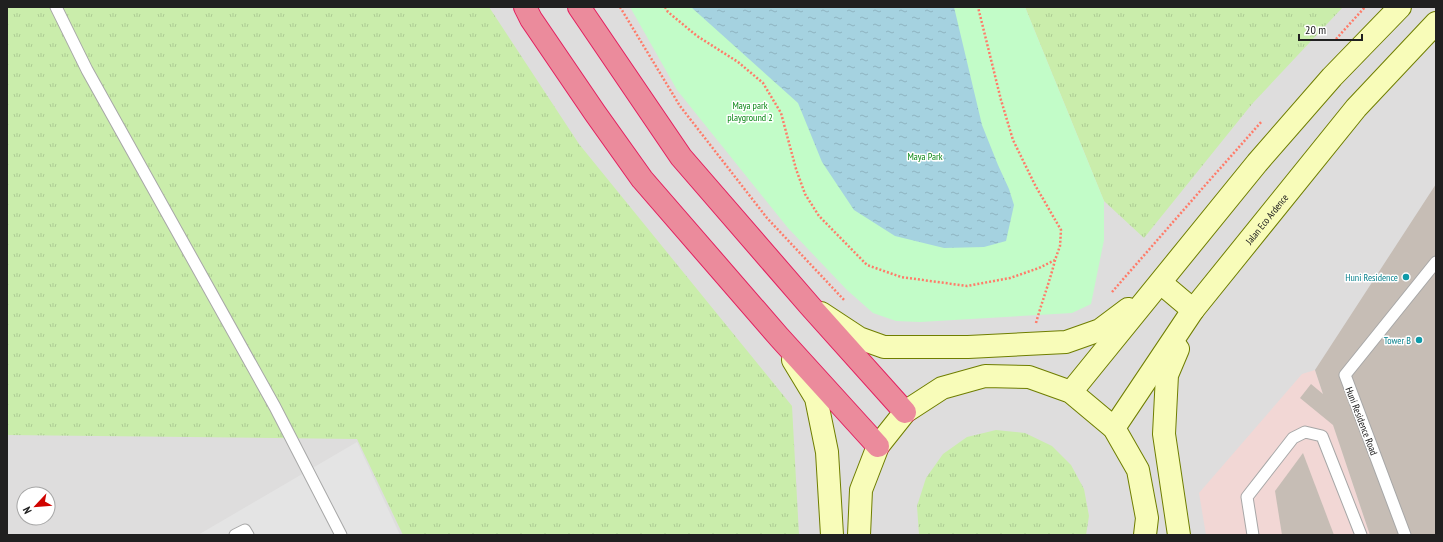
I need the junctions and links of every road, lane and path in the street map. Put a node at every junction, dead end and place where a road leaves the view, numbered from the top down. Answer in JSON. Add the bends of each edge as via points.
{"nodes":[{"id":1,"x":56,"y":7,"type":"edge"},
{"id":2,"x":525,"y":7,"type":"edge"},
{"id":3,"x":579,"y":7,"type":"edge"},
{"id":4,"x":620,"y":7,"type":"edge"},
{"id":5,"x":664,"y":7,"type":"edge"},
{"id":6,"x":978,"y":7,"type":"edge"},
{"id":7,"x":1365,"y":7,"type":"edge"},
{"id":8,"x":1400,"y":7,"type":"edge"},
{"id":9,"x":1436,"y":23,"type":"edge"},
{"id":10,"x":1333,"y":42,"type":"dead end"},
{"id":11,"x":1264,"y":119,"type":"dead end"},
{"id":12,"x":1055,"y":260,"type":"junction"},
{"id":13,"x":1436,"y":262,"type":"edge"},
{"id":14,"x":1431,"y":274,"type":"edge"},
{"id":15,"x":1161,"y":283,"type":"junction"},
{"id":16,"x":1109,"y":296,"type":"dead end"},
{"id":17,"x":847,"y":303,"type":"dead end"},
{"id":18,"x":810,"y":306,"type":"junction"},
{"id":19,"x":1193,"y":310,"type":"junction"},
{"id":20,"x":779,"y":337,"type":"junction"},
{"id":21,"x":1035,"y":343,"type":"junction"},
{"id":22,"x":1071,"y":392,"type":"junction"},
{"id":23,"x":905,"y":412,"type":"junction"},
{"id":24,"x":1114,"y":428,"type":"junction"},
{"id":25,"x":878,"y":446,"type":"junction"},
{"id":26,"x":235,"y":535,"type":"edge"},
{"id":27,"x":248,"y":535,"type":"edge"},
{"id":28,"x":341,"y":535,"type":"edge"},
{"id":29,"x":832,"y":535,"type":"edge"},
{"id":30,"x":859,"y":535,"type":"edge"},
{"id":31,"x":1145,"y":535,"type":"edge"},
{"id":32,"x":1180,"y":535,"type":"edge"},
{"id":33,"x":1253,"y":535,"type":"edge"},
{"id":34,"x":1361,"y":535,"type":"edge"},
{"id":35,"x":1405,"y":535,"type":"edge"}],
"edges":[{"from":1,"to":28,"type":"lane","via":[[87,70],[271,401]]},
{"from":2,"to":20,"type":"highway","via":[[642,179]]},
{"from":3,"to":18,"type":"highway","via":[[681,157]]},
{"from":4,"to":17,"type":"path","via":[[685,112],[767,218]]},
{"from":5,"to":12,"type":"path","via":[[697,36],[738,62],[763,83],[780,113],[805,194],[819,216],[867,265],[902,277],[968,286],[1010,278]]},
{"from":6,"to":12,"type":"path","via":[[1000,100],[1013,140],[1061,230],[1060,246]]},
{"from":7,"to":10,"type":"path"},
{"from":8,"to":15,"type":"street","via":[[1332,77],[1257,163]]},
{"from":9,"to":19,"type":"street","name":"Jalan Eco Ardence","via":[[1356,108]]},
{"from":11,"to":16,"type":"path"},
{"from":12,"to":21,"type":"path","via":[[1035,326]]},
{"from":13,"to":14,"type":"lane","name":"Huni Residence Road"},
{"from":14,"to":35,"type":"lane","name":"Huni Residence Road","via":[[1345,375]]},
{"from":15,"to":19,"type":"street"},
{"from":15,"to":21,"type":"street","via":[[1100,330],[1066,342]]},
{"from":15,"to":22,"type":"street"},
{"from":18,"to":21,"type":"street","via":[[858,338],[884,347],[968,347]]},
{"from":18,"to":23,"type":"highway"},
{"from":19,"to":24,"type":"street","name":"Jalan Eco Ardence"},
{"from":19,"to":32,"type":"street","via":[[1167,375],[1164,434]]},
{"from":20,"to":25,"type":"highway"},
{"from":20,"to":29,"type":"street","via":[[816,398],[827,452]]},
{"from":22,"to":23,"type":"street","via":[[1029,377],[985,376],[942,388]]},
{"from":22,"to":24,"type":"street"},
{"from":23,"to":25,"type":"street"},
{"from":24,"to":31,"type":"street","via":[[1138,470],[1147,518]]},
{"from":25,"to":30,"type":"street","via":[[861,490]]},
{"from":26,"to":27,"type":"lane","via":[[245,530]]},
{"from":33,"to":34,"type":"lane","via":[[1247,496],[1293,438],[1305,432],[1322,436]]}]}
